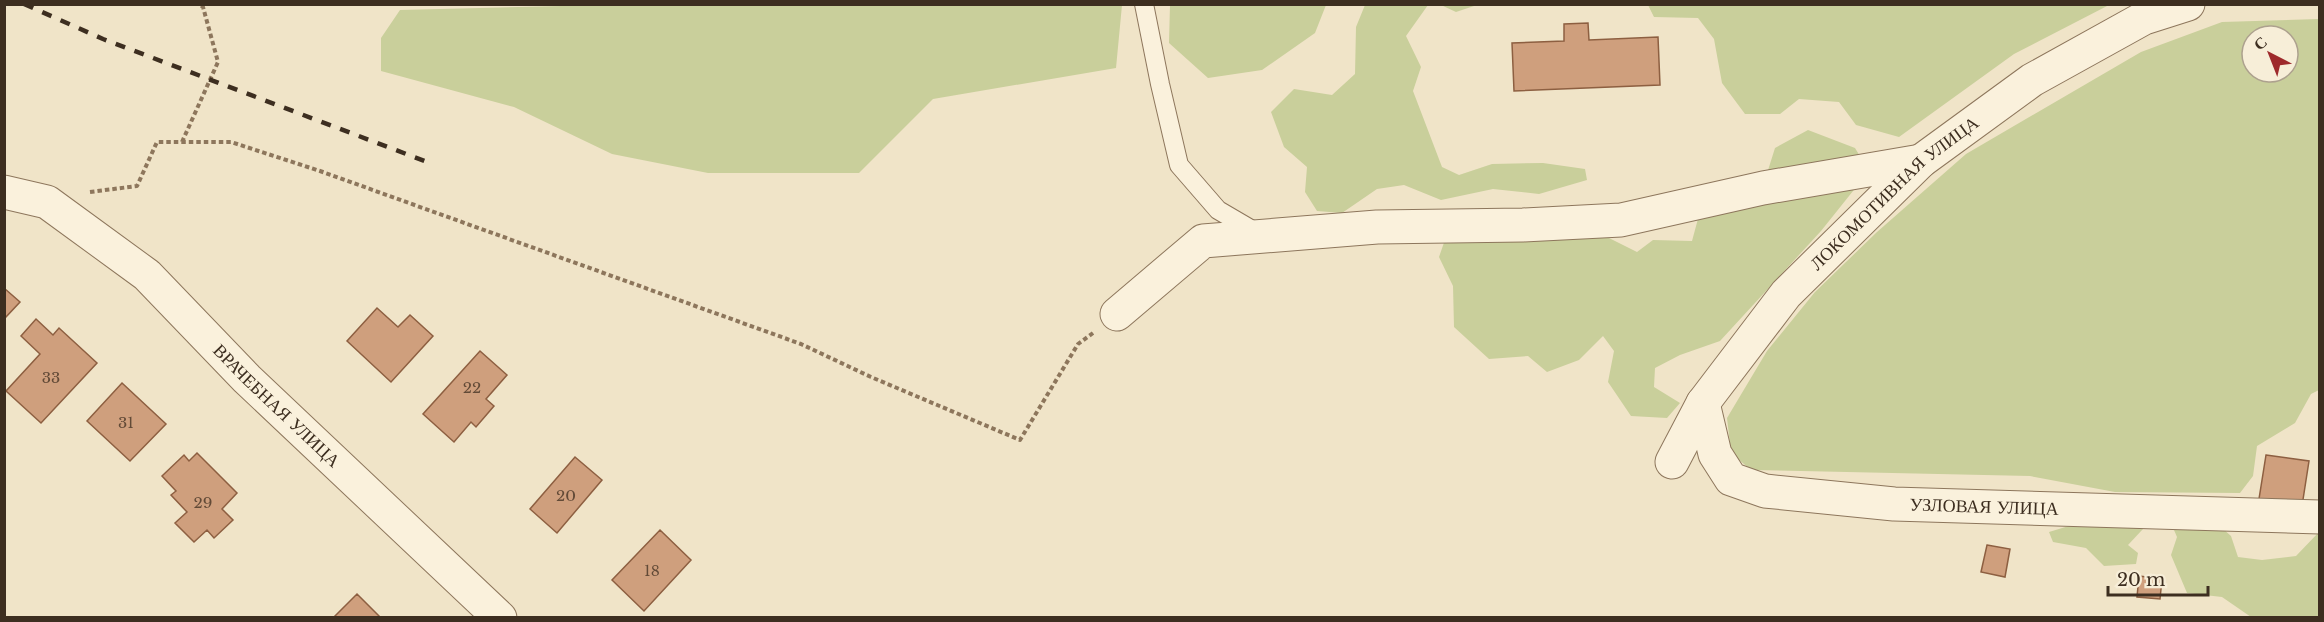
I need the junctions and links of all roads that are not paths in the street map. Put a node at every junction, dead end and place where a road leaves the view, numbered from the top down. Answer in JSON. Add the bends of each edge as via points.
{"nodes":[{"id":1,"x":1144,"y":4,"type":"edge"},
{"id":2,"x":2188,"y":4,"type":"edge"},
{"id":3,"x":1921,"y":160,"type":"junction"},
{"id":4,"x":4,"y":192,"type":"edge"},
{"id":5,"x":1262,"y":236,"type":"junction"},
{"id":6,"x":1117,"y":314,"type":"road end"},
{"id":7,"x":1703,"y":403,"type":"junction"},
{"id":8,"x":1672,"y":462,"type":"dead end"},
{"id":9,"x":2319,"y":517,"type":"edge"},
{"id":10,"x":500,"y":618,"type":"edge"}],
"edges":[{"from":1,"to":5,"type":"lane","via":[[1179,165],[1218,210]]},
{"from":2,"to":3,"type":"street","name":"ЛОКОМОТИВНАЯ УЛИЦА","via":[[2144,18],[2032,80]]},
{"from":3,"to":5,"type":"street","via":[[1762,188],[1621,220],[1377,227]]},
{"from":3,"to":7,"type":"street","name":"ЛОКОМОТИВНАЯ УЛИЦА","via":[[1786,294]]},
{"from":4,"to":10,"type":"street","name":"ВРАЧЕБНАЯ УЛИЦА","via":[[47,202],[147,275],[247,379]]},
{"from":5,"to":6,"type":"street","via":[[1203,241]]},
{"from":7,"to":8,"type":"street","name":"ЛОКОМОТИВНАЯ УЛИЦА"},
{"from":7,"to":9,"type":"street","name":"УЗЛОВАЯ УЛИЦА","via":[[1715,454],[1731,479],[1765,491],[1893,504]]}]}
